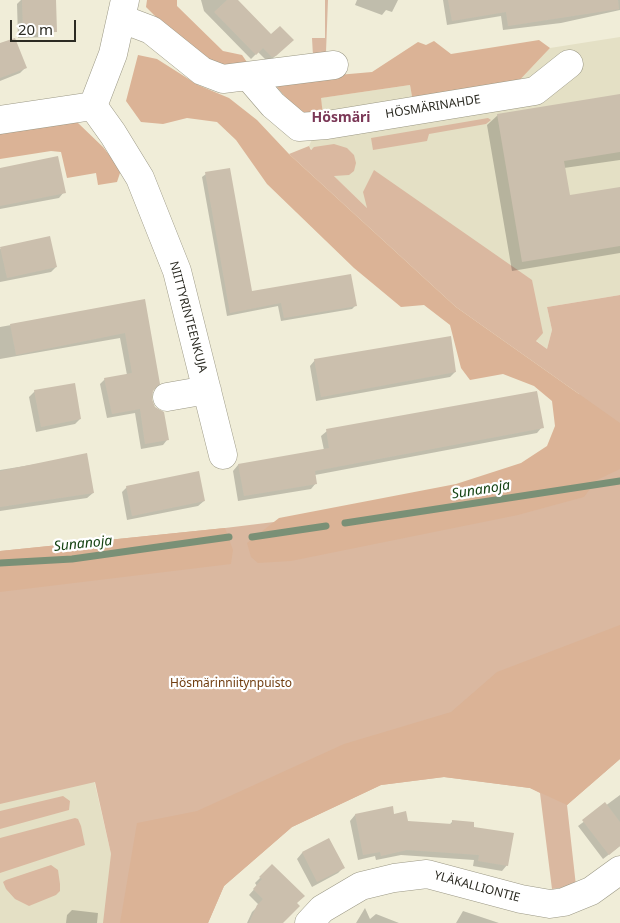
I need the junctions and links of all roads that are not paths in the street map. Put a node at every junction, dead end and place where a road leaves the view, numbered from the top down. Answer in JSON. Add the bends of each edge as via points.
{"nodes":[{"id":1,"x":123,"y":10,"type":"edge"},
{"id":2,"x":570,"y":64,"type":"dead end"},
{"id":3,"x":334,"y":65,"type":"dead end"},
{"id":4,"x":250,"y":76,"type":"junction"},
{"id":5,"x":93,"y":106,"type":"junction"},
{"id":6,"x":0,"y":120,"type":"edge"},
{"id":7,"x":207,"y":390,"type":"junction"},
{"id":8,"x":167,"y":397,"type":"dead end"},
{"id":9,"x":223,"y":455,"type":"dead end"},
{"id":10,"x":620,"y":870,"type":"edge"},
{"id":11,"x":547,"y":913,"type":"edge"},
{"id":12,"x":309,"y":923,"type":"edge"}],
"edges":[{"from":1,"to":4,"type":"street","via":[[202,71],[223,78]]},
{"from":1,"to":5,"type":"street","via":[[113,54]]},
{"from":2,"to":4,"type":"street","name":"HÖSMÄRINAHDE","via":[[535,91],[299,127],[273,105]]},
{"from":3,"to":4,"type":"street"},
{"from":5,"to":6,"type":"street"},
{"from":5,"to":7,"type":"street","name":"NIITTYRINTEENKUJA","via":[[140,178],[177,271]]},
{"from":7,"to":8,"type":"street"},
{"from":7,"to":9,"type":"street","name":"NIITTYRINTEENKUJA"},
{"from":10,"to":11,"type":"street","name":"YLÄKALLIONTIE","via":[[591,891]]},
{"from":11,"to":12,"type":"street","name":"YLÄKALLIONTIE","via":[[521,899],[428,874],[361,886],[322,909]]}]}
